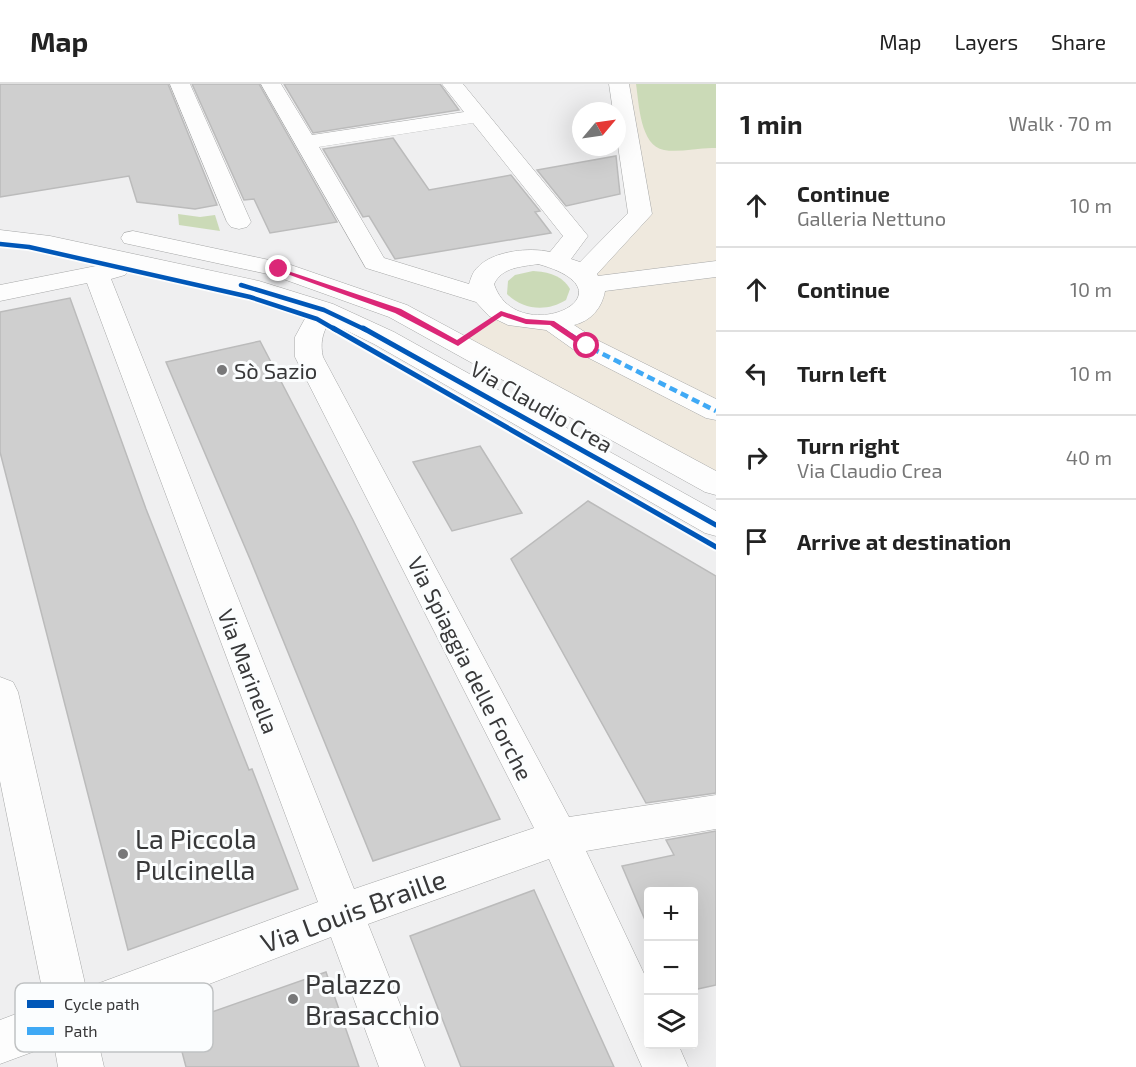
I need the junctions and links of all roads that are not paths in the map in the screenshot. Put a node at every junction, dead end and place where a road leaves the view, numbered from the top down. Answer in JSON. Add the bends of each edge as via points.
{"nodes":[{"id":1,"x":180,"y":84,"type":"edge"},
{"id":2,"x":271,"y":84,"type":"edge"},
{"id":3,"x":452,"y":84,"type":"edge"},
{"id":4,"x":619,"y":84,"type":"edge"},
{"id":5,"x":478,"y":116,"type":"junction"},
{"id":6,"x":305,"y":143,"type":"junction"},
{"id":7,"x":0,"y":220,"type":"edge"},
{"id":8,"x":239,"y":222,"type":"dead end"},
{"id":9,"x":0,"y":237,"type":"edge"},
{"id":10,"x":556,"y":261,"type":"junction"},
{"id":11,"x":148,"y":264,"type":"junction"},
{"id":12,"x":716,"y":269,"type":"edge"},
{"id":13,"x":96,"y":274,"type":"junction"},
{"id":14,"x":586,"y":280,"type":"junction"},
{"id":15,"x":0,"y":293,"type":"edge"},
{"id":16,"x":492,"y":305,"type":"junction"},
{"id":17,"x":324,"y":310,"type":"junction"},
{"id":18,"x":551,"y":322,"type":"junction"},
{"id":19,"x":458,"y":343,"type":"junction"},
{"id":20,"x":716,"y":411,"type":"edge"},
{"id":21,"x":716,"y":484,"type":"edge"},
{"id":22,"x":716,"y":525,"type":"edge"},
{"id":23,"x":0,"y":692,"type":"edge"},
{"id":24,"x":716,"y":812,"type":"edge"},
{"id":25,"x":559,"y":837,"type":"junction"},
{"id":26,"x":343,"y":913,"type":"junction"},
{"id":27,"x":63,"y":983,"type":"edge"},
{"id":28,"x":154,"y":983,"type":"edge"},
{"id":29,"x":644,"y":1021,"type":"edge"},
{"id":30,"x":15,"y":1036,"type":"edge"},
{"id":31,"x":0,"y":1042,"type":"edge"},
{"id":32,"x":657,"y":1049,"type":"edge"},
{"id":33,"x":78,"y":1052,"type":"edge"},
{"id":34,"x":81,"y":1067,"type":"edge"},
{"id":35,"x":402,"y":1067,"type":"edge"},
{"id":36,"x":665,"y":1067,"type":"edge"}],
"edges":[{"from":1,"to":8,"type":"street"},
{"from":2,"to":6,"type":"street"},
{"from":3,"to":5,"type":"street"},
{"from":4,"to":14,"type":"street","via":[[640,214]]},
{"from":5,"to":6,"type":"street"},
{"from":5,"to":10,"type":"street","via":[[576,236]]},
{"from":6,"to":16,"type":"street","via":[[375,263]]},
{"from":7,"to":19,"type":"street","name":"Via Claudio Crea","via":[[104,231],[279,269],[398,311]]},
{"from":9,"to":11,"type":"street","name":"Via Claudio Crea","via":[[50,243]]},
{"from":10,"to":14,"type":"street"},
{"from":10,"to":16,"type":"street","via":[[520,258],[493,267],[480,284]]},
{"from":11,"to":13,"type":"street"},
{"from":11,"to":17,"type":"street","name":"Via Claudio Crea","via":[[259,289]]},
{"from":12,"to":14,"type":"street"},
{"from":13,"to":15,"type":"street"},
{"from":13,"to":26,"type":"street","name":"Via Marinella"},
{"from":14,"to":18,"type":"street","via":[[592,296],[584,311],[570,319]]},
{"from":16,"to":18,"type":"street","via":[[526,321]]},
{"from":16,"to":19,"type":"street"},
{"from":17,"to":22,"type":"street","name":"Via Claudio Crea","via":[[394,343]]},
{"from":17,"to":25,"type":"street","name":"Via Spiaggia delle Forche","via":[[308,335],[309,357]]},
{"from":18,"to":20,"type":"street","via":[[587,346]]},
{"from":19,"to":21,"type":"street","name":"Via Claudio Crea"},
{"from":23,"to":27,"type":"street"},
{"from":24,"to":25,"type":"street","name":"Via Louis Braille"},
{"from":25,"to":26,"type":"street","name":"Via Louis Braille"},
{"from":25,"to":29,"type":"street","name":"Via Spiaggia delle Forche"},
{"from":26,"to":28,"type":"street","name":"Via Louis Braille"},
{"from":26,"to":35,"type":"street","name":"Via Marinella"},
{"from":30,"to":31,"type":"street","name":"Via Louis Braille"},
{"from":32,"to":36,"type":"street"},
{"from":33,"to":34,"type":"street"}]}
